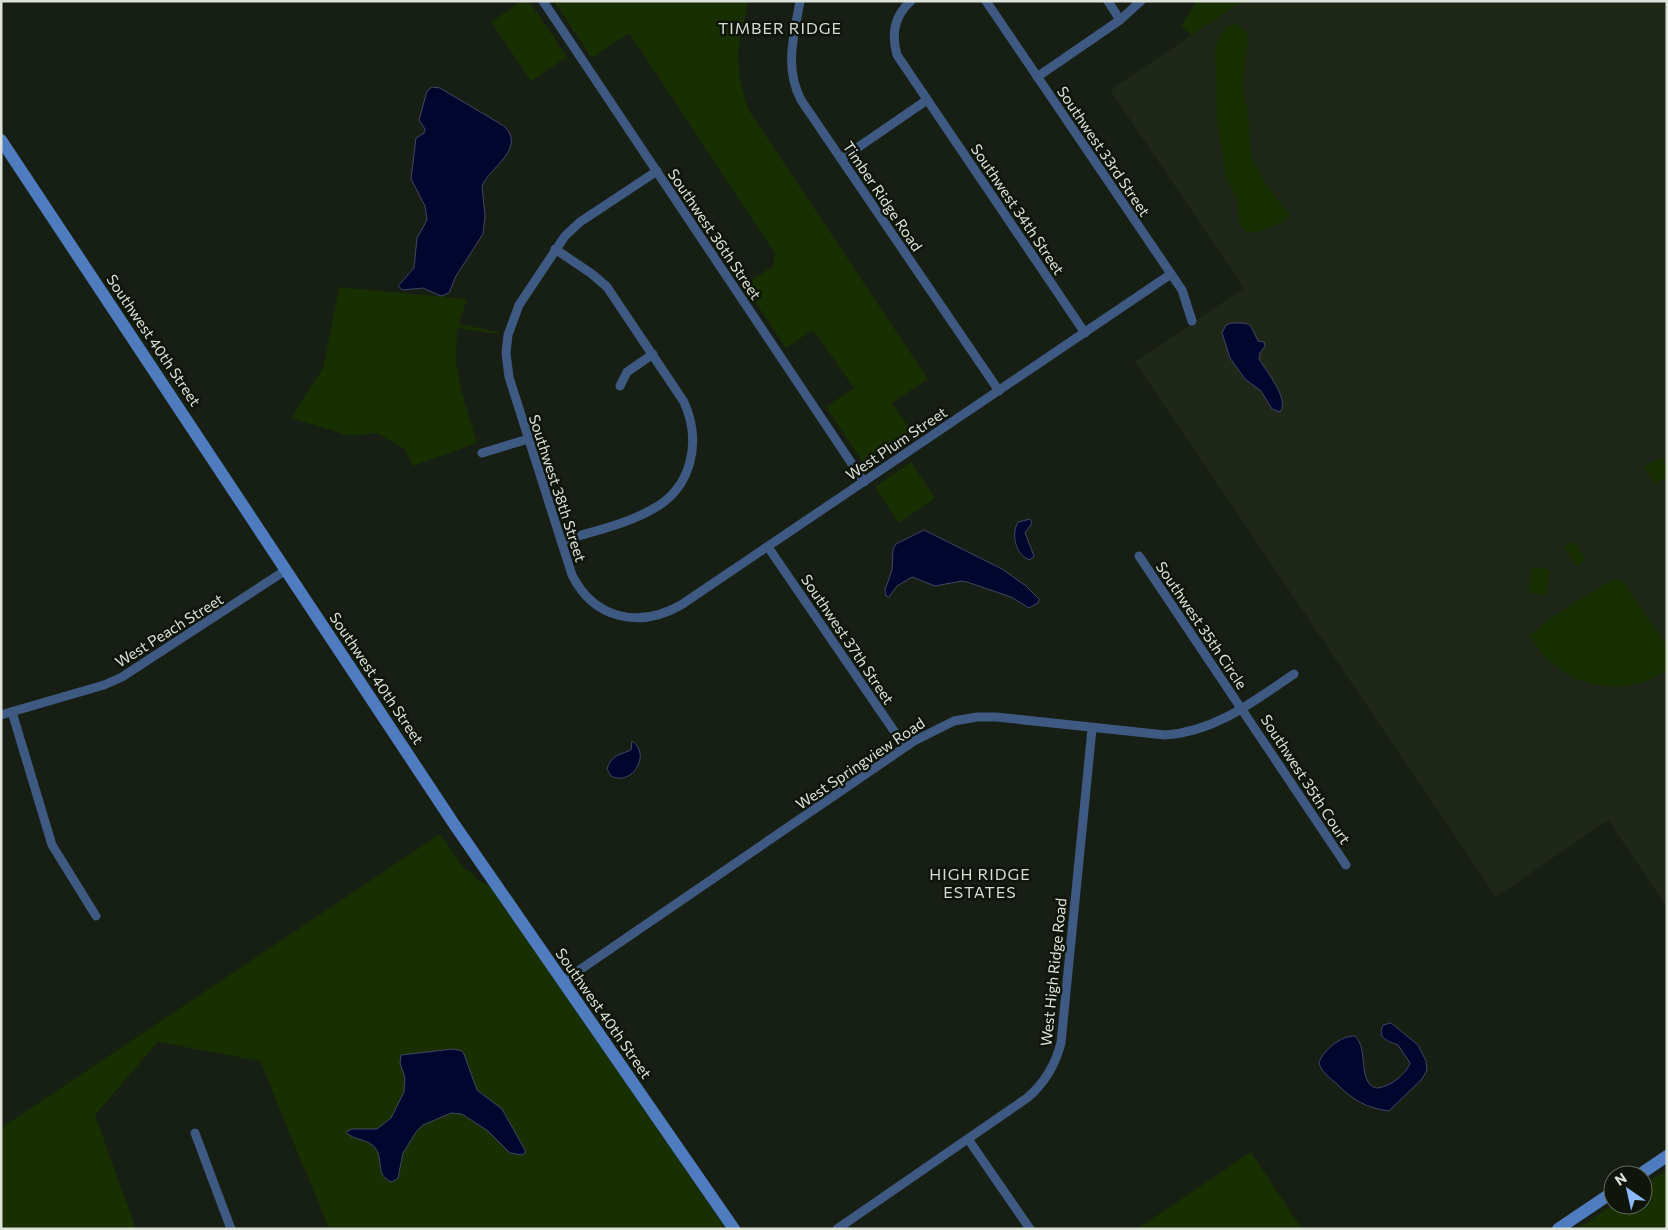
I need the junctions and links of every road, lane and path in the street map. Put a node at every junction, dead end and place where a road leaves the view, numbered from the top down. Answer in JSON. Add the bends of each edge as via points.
{"nodes":[{"id":1,"x":543,"y":1,"type":"edge"},
{"id":2,"x":800,"y":1,"type":"edge"},
{"id":3,"x":911,"y":1,"type":"edge"},
{"id":4,"x":986,"y":1,"type":"edge"},
{"id":5,"x":1108,"y":1,"type":"edge"},
{"id":6,"x":1141,"y":1,"type":"edge"},
{"id":7,"x":1120,"y":20,"type":"junction"},
{"id":8,"x":1037,"y":77,"type":"junction"},
{"id":9,"x":927,"y":100,"type":"junction"},
{"id":10,"x":1,"y":140,"type":"edge"},
{"id":11,"x":841,"y":159,"type":"junction"},
{"id":12,"x":656,"y":171,"type":"junction"},
{"id":13,"x":555,"y":249,"type":"junction"},
{"id":14,"x":1172,"y":274,"type":"junction"},
{"id":15,"x":1192,"y":320,"type":"dead end"},
{"id":16,"x":1085,"y":332,"type":"junction"},
{"id":17,"x":653,"y":354,"type":"junction"},
{"id":18,"x":620,"y":386,"type":"dead end"},
{"id":19,"x":999,"y":391,"type":"junction"},
{"id":20,"x":528,"y":439,"type":"junction"},
{"id":21,"x":482,"y":453,"type":"dead end"},
{"id":22,"x":864,"y":482,"type":"junction"},
{"id":23,"x":561,"y":541,"type":"junction"},
{"id":24,"x":768,"y":547,"type":"junction"},
{"id":25,"x":1140,"y":556,"type":"dead end"},
{"id":26,"x":286,"y":570,"type":"junction"},
{"id":27,"x":630,"y":618,"type":"joint"},
{"id":28,"x":1294,"y":674,"type":"dead end"},
{"id":29,"x":1243,"y":709,"type":"junction"},
{"id":30,"x":12,"y":712,"type":"junction"},
{"id":31,"x":1,"y":715,"type":"edge"},
{"id":32,"x":1092,"y":729,"type":"junction"},
{"id":33,"x":905,"y":747,"type":"junction"},
{"id":34,"x":1346,"y":865,"type":"dead end"},
{"id":35,"x":96,"y":916,"type":"dead end"},
{"id":36,"x":562,"y":982,"type":"junction"},
{"id":37,"x":195,"y":1133,"type":"dead end"},
{"id":38,"x":968,"y":1139,"type":"junction"},
{"id":39,"x":1667,"y":1156,"type":"edge"},
{"id":40,"x":1653,"y":1166,"type":"edge"},
{"id":41,"x":1603,"y":1199,"type":"edge"},
{"id":42,"x":230,"y":1229,"type":"edge"},
{"id":43,"x":734,"y":1229,"type":"edge"},
{"id":44,"x":837,"y":1229,"type":"edge"},
{"id":45,"x":1030,"y":1229,"type":"edge"},
{"id":46,"x":1558,"y":1229,"type":"edge"}],
"edges":[{"from":1,"to":12,"type":"street","name":"Southwest 36th Street"},
{"from":2,"to":11,"type":"street","name":"Timber Ridge Road","via":[[790,53],[791,76],[801,100]]},
{"from":3,"to":9,"type":"street","name":"Southwest 34th Street","via":[[897,18],[894,46]]},
{"from":4,"to":8,"type":"street","name":"Southwest 33rd Street"},
{"from":5,"to":7,"type":"street"},
{"from":6,"to":7,"type":"street"},
{"from":7,"to":8,"type":"street"},
{"from":8,"to":14,"type":"street","name":"Southwest 33rd Street"},
{"from":9,"to":11,"type":"street"},
{"from":9,"to":16,"type":"street","name":"Southwest 34th Street"},
{"from":10,"to":26,"type":"main road","name":"Southwest 40th Street"},
{"from":11,"to":19,"type":"street","name":"Timber Ridge Road"},
{"from":12,"to":13,"type":"street","name":"Southwest 38th Street","via":[[580,222]]},
{"from":12,"to":22,"type":"street","name":"Southwest 36th Street"},
{"from":13,"to":17,"type":"street","via":[[607,287]]},
{"from":13,"to":20,"type":"street","name":"Southwest 38th Street","via":[[519,305],[508,335],[506,364]]},
{"from":14,"to":15,"type":"street","name":"Southwest 33rd Street","via":[[1188,303]]},
{"from":14,"to":16,"type":"street","name":"West Plum Street"},
{"from":16,"to":19,"type":"street","name":"West Plum Street"},
{"from":17,"to":18,"type":"street","via":[[628,372]]},
{"from":17,"to":23,"type":"street","via":[[688,410],[694,433],[687,472],[678,488],[659,506]]},
{"from":19,"to":22,"type":"street","name":"West Plum Street"},
{"from":20,"to":21,"type":"street"},
{"from":20,"to":23,"type":"street","name":"Southwest 38th Street"},
{"from":22,"to":24,"type":"street","name":"West Plum Street"},
{"from":23,"to":27,"type":"street","name":"Southwest 38th Street","via":[[572,574],[587,596],[604,610]]},
{"from":24,"to":27,"type":"street","name":"West Plum Street","via":[[671,611],[652,618]]},
{"from":24,"to":33,"type":"street","name":"Southwest 37th Street"},
{"from":25,"to":29,"type":"street","name":"Southwest 35th Circle"},
{"from":26,"to":30,"type":"street","name":"West Peach Street","via":[[122,677]]},
{"from":26,"to":36,"type":"main road","name":"Southwest 40th Street"},
{"from":28,"to":29,"type":"street","name":"West Springview Road"},
{"from":29,"to":32,"type":"street","name":"West Springview Road","via":[[1187,733],[1165,736]]},
{"from":29,"to":34,"type":"street","name":"Southwest 35th Court"},
{"from":30,"to":31,"type":"street","name":"West Peach Street"},
{"from":30,"to":35,"type":"street","via":[[52,845]]},
{"from":32,"to":33,"type":"street","name":"West Springview Road","via":[[996,717],[964,718],[942,725]]},
{"from":32,"to":38,"type":"street","name":"West High Ridge Road","via":[[1058,1054],[1037,1090]]},
{"from":33,"to":36,"type":"street","name":"West Springview Road"},
{"from":36,"to":43,"type":"main road","name":"Southwest 40th Street"},
{"from":37,"to":42,"type":"street"},
{"from":38,"to":44,"type":"street","name":"West High Ridge Road"},
{"from":38,"to":45,"type":"street"},
{"from":39,"to":40,"type":"main road"},
{"from":41,"to":46,"type":"main road"}]}
